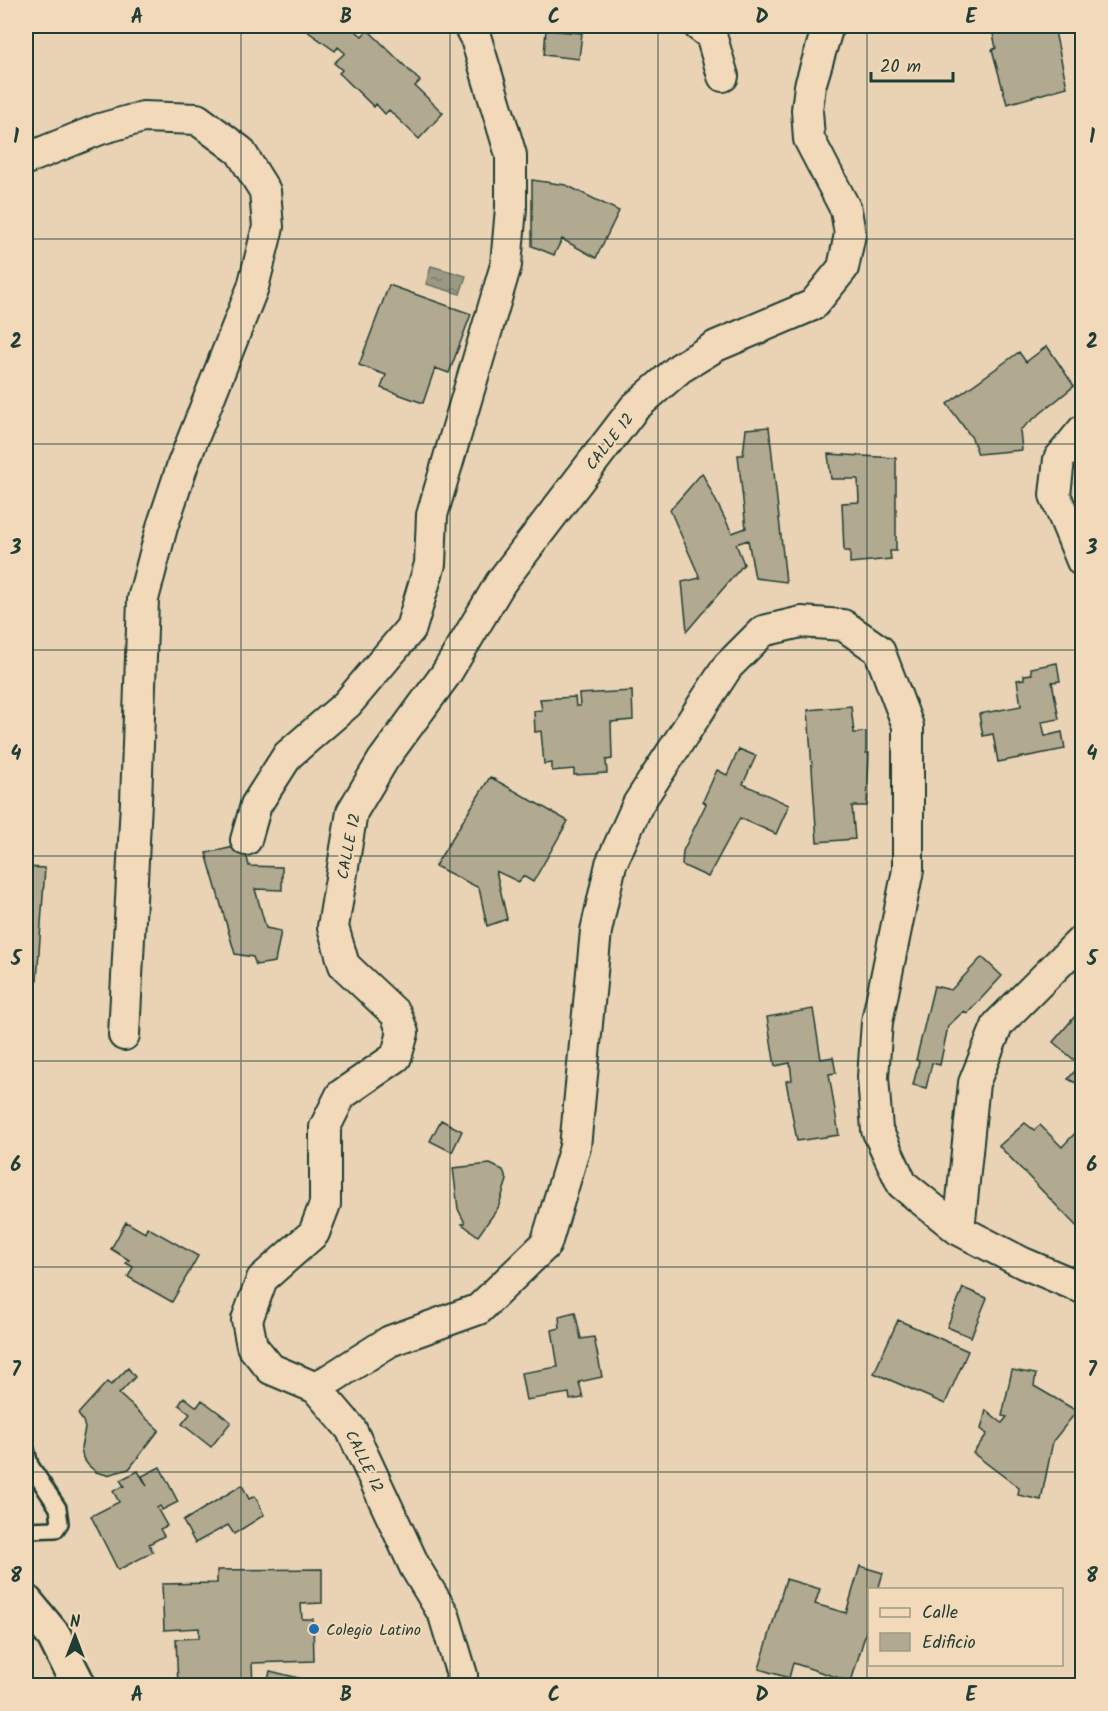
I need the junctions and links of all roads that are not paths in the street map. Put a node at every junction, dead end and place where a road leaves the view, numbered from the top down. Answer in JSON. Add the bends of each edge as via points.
{"nodes":[{"id":1,"x":469,"y":26,"type":"edge"},
{"id":2,"x":699,"y":26,"type":"edge"},
{"id":3,"x":828,"y":26,"type":"edge"},
{"id":4,"x":723,"y":75,"type":"dead end"},
{"id":5,"x":26,"y":159,"type":"edge"},
{"id":6,"x":1083,"y":431,"type":"edge"},
{"id":7,"x":1083,"y":561,"type":"edge"},
{"id":8,"x":246,"y":840,"type":"dead end"},
{"id":9,"x":1083,"y":940,"type":"edge"},
{"id":10,"x":124,"y":1035,"type":"dead end"},
{"id":11,"x":959,"y":1230,"type":"junction"},
{"id":12,"x":1083,"y":1288,"type":"edge"},
{"id":13,"x":316,"y":1388,"type":"junction"},
{"id":14,"x":26,"y":1449,"type":"edge"},
{"id":15,"x":26,"y":1530,"type":"edge"},
{"id":16,"x":26,"y":1602,"type":"edge"},
{"id":17,"x":79,"y":1686,"type":"edge"},
{"id":18,"x":460,"y":1686,"type":"edge"}],
"edges":[{"from":1,"to":8,"type":"street","via":[[511,155],[511,208],[506,265],[432,515],[430,564],[411,628],[347,704],[288,755],[256,805]]},
{"from":2,"to":4,"type":"street","via":[[711,34]]},
{"from":3,"to":13,"type":"street","name":"CALLE 12","via":[[807,110],[809,139],[846,210],[850,234],[843,268],[813,305],[716,346],[680,368],[634,408],[501,582],[446,674],[383,760],[352,812],[333,927],[344,965],[396,1014],[402,1033],[396,1057],[341,1095],[325,1127],[325,1204],[314,1233],[262,1280],[247,1320],[252,1346],[271,1369]]},
{"from":5,"to":10,"type":"street","via":[[100,129],[143,117],[197,119],[240,151],[265,191],[268,227],[253,287],[183,464],[143,599]]},
{"from":6,"to":7,"type":"street","via":[[1059,459],[1055,495]]},
{"from":9,"to":11,"type":"street","via":[[998,1024],[974,1083]]},
{"from":11,"to":12,"type":"street"},
{"from":11,"to":13,"type":"street","via":[[903,1184],[877,1130],[873,1077],[877,1022],[909,870],[908,726],[879,650],[843,625],[801,622],[763,631],[728,666],[638,804],[611,864],[596,931],[575,1146],[546,1244],[479,1309],[390,1341]]},
{"from":13,"to":18,"type":"street","name":"CALLE 12","via":[[351,1430],[415,1567],[444,1615],[462,1675]]},
{"from":14,"to":15,"type":"lane","via":[[30,1465],[58,1508],[60,1523],[49,1531]]},
{"from":16,"to":17,"type":"main road","via":[[54,1636]]}]}
